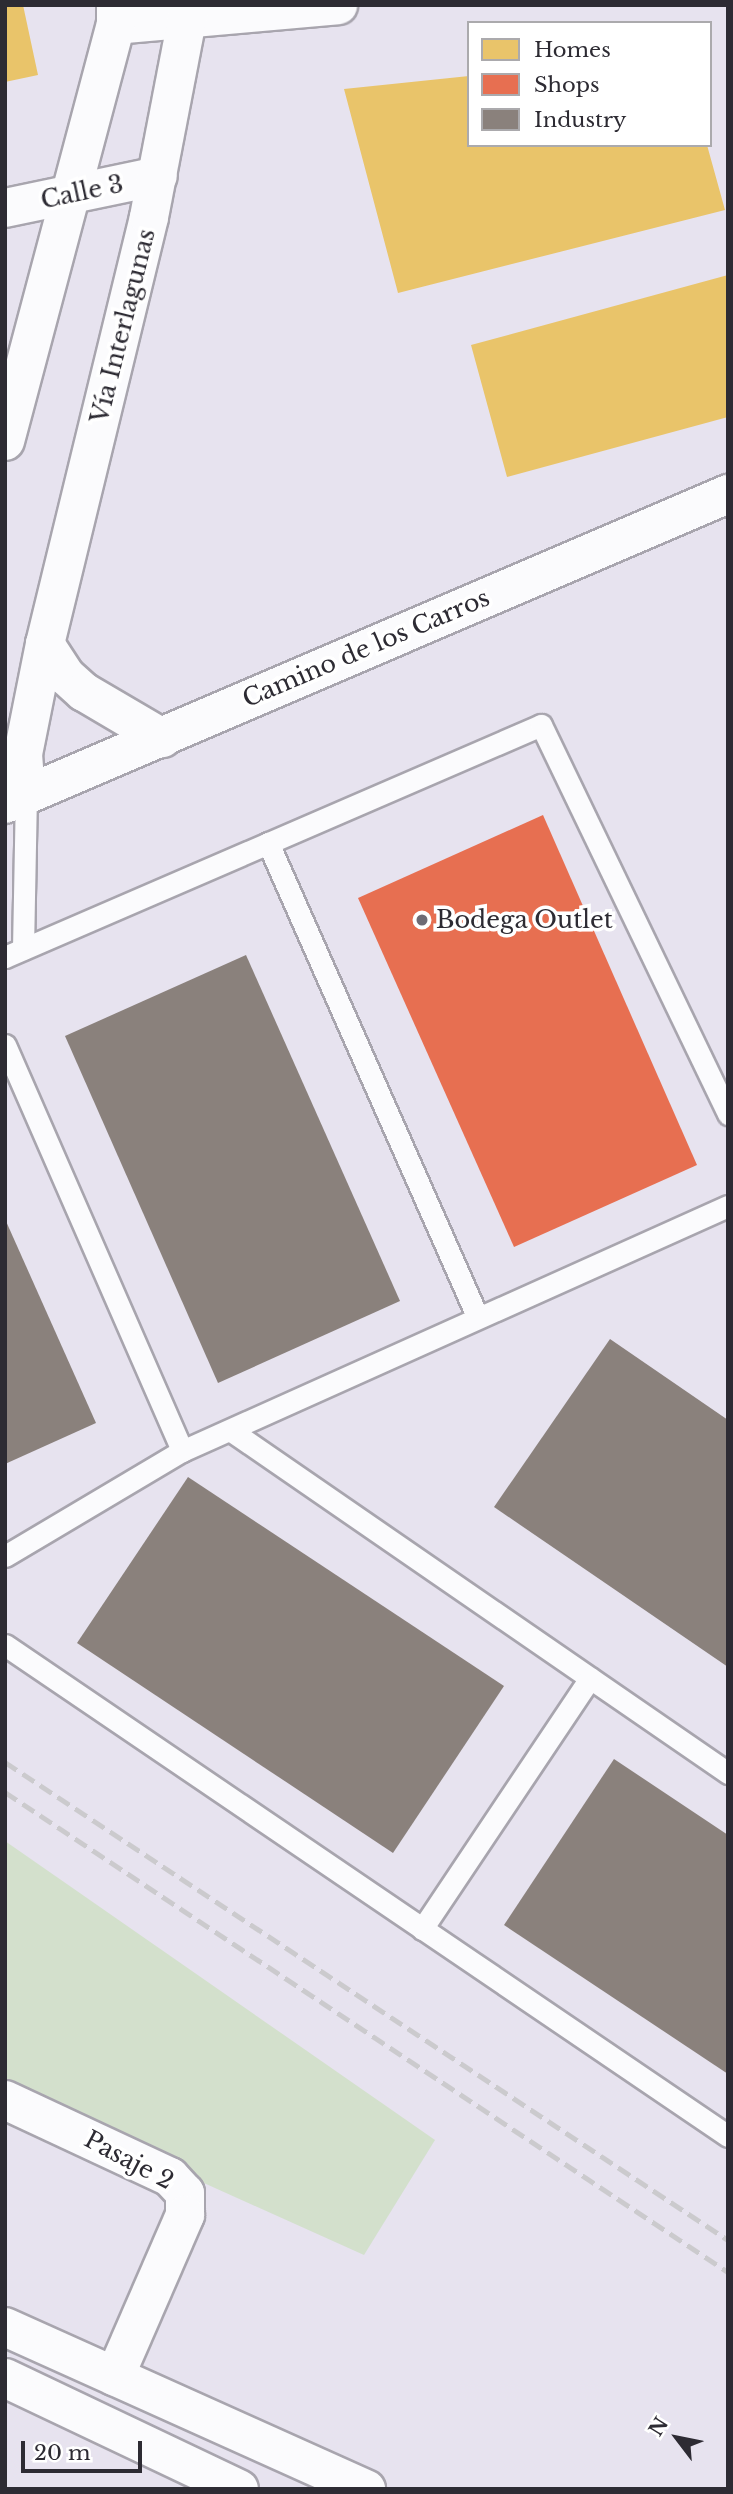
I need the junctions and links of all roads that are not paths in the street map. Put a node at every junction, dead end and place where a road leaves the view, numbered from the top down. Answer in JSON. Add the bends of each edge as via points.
{"nodes":[{"id":1,"x":338,"y":5,"type":"edge"},
{"id":2,"x":190,"y":11,"type":"edge"},
{"id":3,"x":116,"y":15,"type":"edge"},
{"id":4,"x":158,"y":176,"type":"junction"},
{"id":5,"x":70,"y":195,"type":"junction"},
{"id":6,"x":5,"y":208,"type":"edge"},
{"id":7,"x":5,"y":441,"type":"edge"},
{"id":8,"x":728,"y":494,"type":"edge"},
{"id":9,"x":45,"y":644,"type":"junction"},
{"id":10,"x":162,"y":738,"type":"junction"},
{"id":11,"x":16,"y":799,"type":"edge"},
{"id":12,"x":268,"y":843,"type":"junction"},
{"id":13,"x":14,"y":953,"type":"edge"},
{"id":14,"x":5,"y":1045,"type":"edge"},
{"id":15,"x":728,"y":1114,"type":"edge"},
{"id":16,"x":728,"y":1206,"type":"edge"},
{"id":17,"x":478,"y":1318,"type":"junction"},
{"id":18,"x":230,"y":1430,"type":"junction"},
{"id":19,"x":182,"y":1451,"type":"junction"},
{"id":20,"x":5,"y":1556,"type":"edge"},
{"id":21,"x":5,"y":1645,"type":"edge"},
{"id":22,"x":590,"y":1678,"type":"junction"},
{"id":23,"x":728,"y":1773,"type":"edge"},
{"id":24,"x":422,"y":1929,"type":"junction"},
{"id":25,"x":5,"y":2100,"type":"edge"},
{"id":26,"x":728,"y":2136,"type":"edge"},
{"id":27,"x":5,"y":2327,"type":"edge"},
{"id":28,"x":114,"y":2376,"type":"junction"},
{"id":29,"x":5,"y":2378,"type":"edge"},
{"id":30,"x":223,"y":2484,"type":"edge"},
{"id":31,"x":366,"y":2489,"type":"edge"}],
"edges":[{"from":1,"to":2,"type":"street"},
{"from":2,"to":3,"type":"street"},
{"from":2,"to":4,"type":"street","name":"Vía Interlagunas"},
{"from":3,"to":5,"type":"street"},
{"from":4,"to":5,"type":"street","name":"Calle 3"},
{"from":4,"to":9,"type":"street","name":"Vía Interlagunas"},
{"from":5,"to":6,"type":"street","name":"Calle 3"},
{"from":5,"to":7,"type":"street"},
{"from":8,"to":10,"type":"street","name":"Camino de los Carros","via":[[295,676]]},
{"from":9,"to":10,"type":"street","via":[[66,676],[84,692]]},
{"from":9,"to":11,"type":"street","name":"Vía Interlagunas"},
{"from":10,"to":11,"type":"street","name":"Camino de los Carros"},
{"from":11,"to":13,"type":"lane"},
{"from":12,"to":13,"type":"lane"},
{"from":12,"to":15,"type":"lane","via":[[541,725]]},
{"from":12,"to":17,"type":"lane"},
{"from":14,"to":19,"type":"lane"},
{"from":16,"to":17,"type":"lane"},
{"from":17,"to":18,"type":"lane"},
{"from":18,"to":19,"type":"lane"},
{"from":18,"to":22,"type":"lane"},
{"from":19,"to":20,"type":"lane"},
{"from":21,"to":24,"type":"lane"},
{"from":22,"to":23,"type":"lane"},
{"from":22,"to":24,"type":"lane"},
{"from":24,"to":26,"type":"lane"},
{"from":25,"to":28,"type":"street","name":"Pasaje 2","via":[[170,2177],[185,2193],[185,2215]]},
{"from":27,"to":28,"type":"street"},
{"from":28,"to":31,"type":"street"},
{"from":29,"to":30,"type":"street"}]}
